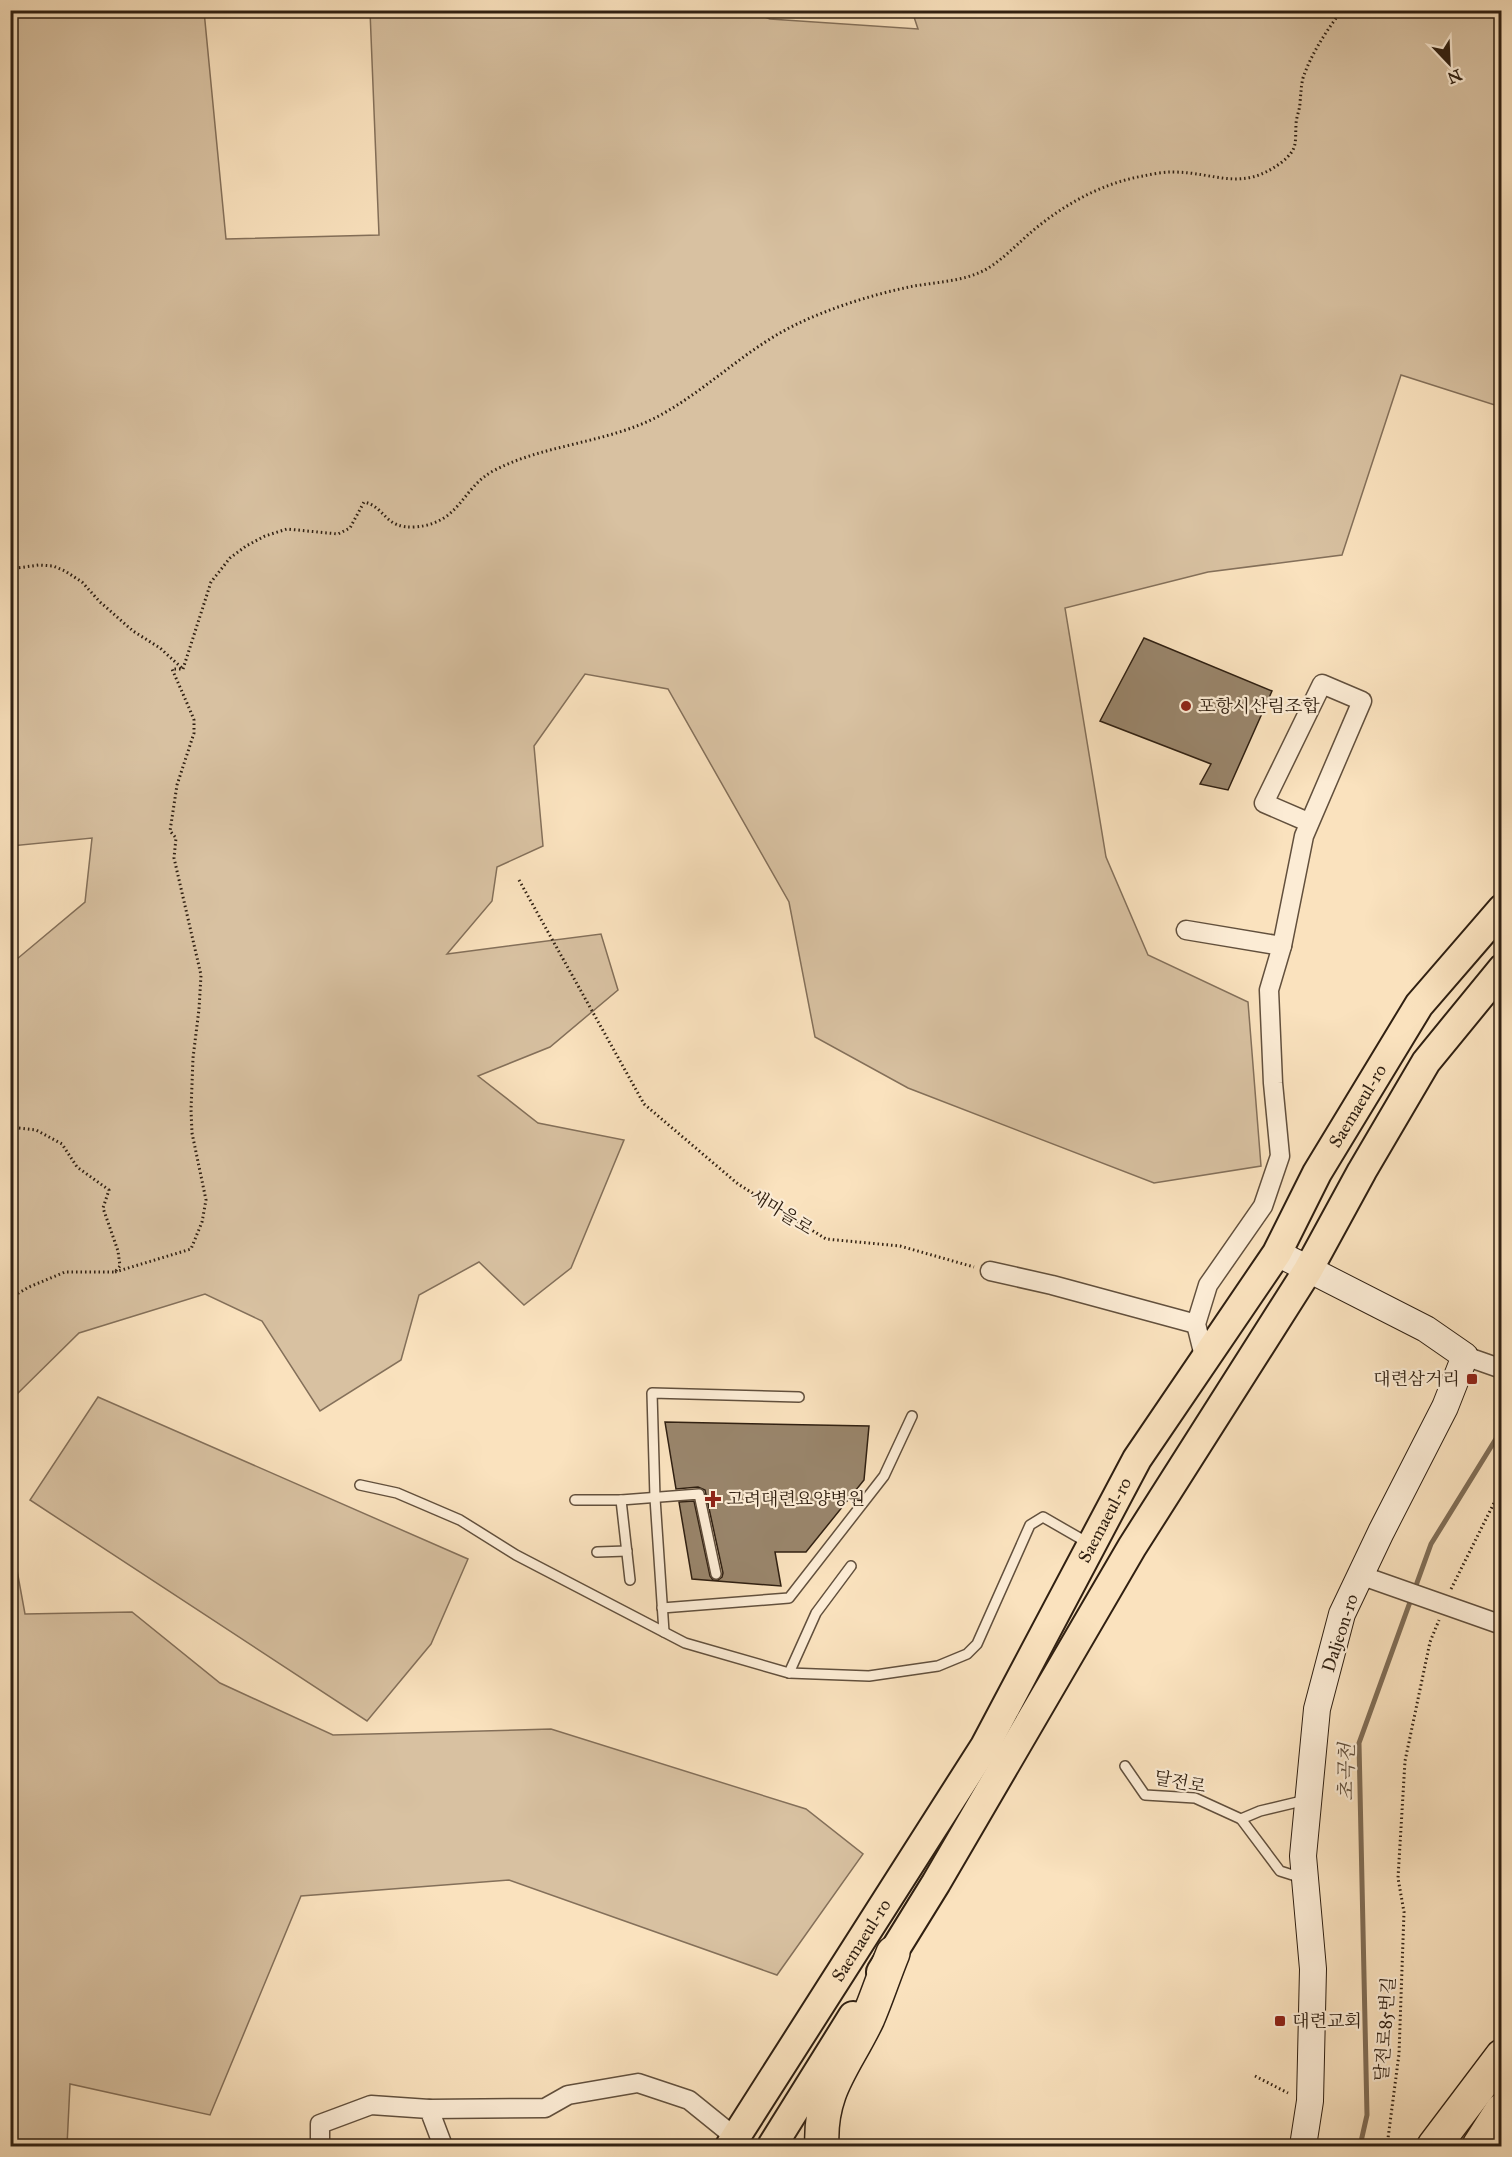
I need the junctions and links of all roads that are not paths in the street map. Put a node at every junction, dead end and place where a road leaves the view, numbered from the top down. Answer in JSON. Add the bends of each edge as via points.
{"nodes":[{"id":1,"x":1308,"y":822,"type":"junction"},
{"id":2,"x":1502,"y":909,"type":"edge"},
{"id":3,"x":1186,"y":930,"type":"dead end"},
{"id":4,"x":1282,"y":946,"type":"junction"},
{"id":5,"x":1502,"y":969,"type":"edge"},
{"id":6,"x":1277,"y":1253,"type":"junction"},
{"id":7,"x":1308,"y":1270,"type":"junction"},
{"id":8,"x":990,"y":1271,"type":"road end"},
{"id":9,"x":1196,"y":1324,"type":"junction"},
{"id":10,"x":1465,"y":1356,"type":"junction"},
{"id":11,"x":1205,"y":1360,"type":"junction"},
{"id":12,"x":1502,"y":1370,"type":"edge"},
{"id":13,"x":799,"y":1397,"type":"dead end"},
{"id":14,"x":912,"y":1416,"type":"dead end"},
{"id":15,"x":360,"y":1485,"type":"dead end"},
{"id":16,"x":655,"y":1498,"type":"junction"},
{"id":17,"x":575,"y":1500,"type":"dead end"},
{"id":18,"x":621,"y":1500,"type":"junction"},
{"id":19,"x":1092,"y":1545,"type":"junction"},
{"id":20,"x":627,"y":1551,"type":"junction"},
{"id":21,"x":597,"y":1552,"type":"dead end"},
{"id":22,"x":851,"y":1566,"type":"dead end"},
{"id":23,"x":716,"y":1574,"type":"dead end"},
{"id":24,"x":1365,"y":1577,"type":"junction"},
{"id":25,"x":630,"y":1580,"type":"dead end"},
{"id":26,"x":662,"y":1608,"type":"junction"},
{"id":27,"x":1502,"y":1625,"type":"edge"},
{"id":28,"x":664,"y":1632,"type":"junction"},
{"id":29,"x":789,"y":1673,"type":"junction"},
{"id":30,"x":1125,"y":1766,"type":"dead end"},
{"id":31,"x":1308,"y":1800,"type":"junction"},
{"id":32,"x":1241,"y":1819,"type":"junction"},
{"id":33,"x":1305,"y":1879,"type":"junction"},
{"id":34,"x":893,"y":1953,"type":"junction"},
{"id":35,"x":1494,"y":2065,"type":"edge"},
{"id":36,"x":429,"y":2109,"type":"junction"},
{"id":37,"x":1502,"y":2110,"type":"edge"},
{"id":38,"x":733,"y":2142,"type":"edge"},
{"id":39,"x":320,"y":2146,"type":"edge"},
{"id":40,"x":443,"y":2146,"type":"edge"},
{"id":41,"x":772,"y":2146,"type":"edge"},
{"id":42,"x":822,"y":2146,"type":"edge"},
{"id":43,"x":1303,"y":2146,"type":"edge"},
{"id":44,"x":1434,"y":2146,"type":"edge"},
{"id":45,"x":1479,"y":2146,"type":"edge"}],
"edges":[{"from":1,"to":1,"type":"street","via":[[1362,701],[1322,684],[1264,804]]},
{"from":1,"to":4,"type":"street"},
{"from":2,"to":6,"type":"main road","name":"Saemaeul-ro","via":[[1419,1005],[1317,1173]]},
{"from":3,"to":4,"type":"street"},
{"from":4,"to":9,"type":"street","via":[[1269,990],[1280,1156],[1263,1206],[1208,1285]]},
{"from":5,"to":7,"type":"main road","name":"Saemaeul-ro","via":[[1426,1062]]},
{"from":6,"to":7,"type":"street"},
{"from":6,"to":11,"type":"main road","name":"Saemaeul-ro"},
{"from":7,"to":10,"type":"street","via":[[1426,1329]]},
{"from":7,"to":34,"type":"main road","name":"Saemaeul-ro","via":[[1132,1547]]},
{"from":8,"to":9,"type":"street"},
{"from":9,"to":11,"type":"street"},
{"from":10,"to":12,"type":"street"},
{"from":10,"to":24,"type":"street","name":"Daljeon-ro"},
{"from":11,"to":19,"type":"main road","name":"Saemaeul-ro","via":[[1137,1459]]},
{"from":13,"to":16,"type":"lane","via":[[652,1393]]},
{"from":14,"to":26,"type":"lane","via":[[884,1476],[789,1598]]},
{"from":15,"to":28,"type":"lane","via":[[397,1493],[460,1520],[516,1555]]},
{"from":16,"to":18,"type":"lane"},
{"from":16,"to":23,"type":"lane","via":[[699,1494]]},
{"from":16,"to":26,"type":"lane"},
{"from":17,"to":18,"type":"lane"},
{"from":18,"to":20,"type":"lane"},
{"from":19,"to":29,"type":"lane","via":[[1043,1516],[1030,1525],[977,1644],[967,1654],[938,1666],[869,1676]]},
{"from":19,"to":38,"type":"main road","name":"Saemaeul-ro","via":[[985,1746]]},
{"from":20,"to":21,"type":"lane"},
{"from":20,"to":25,"type":"lane"},
{"from":22,"to":29,"type":"lane","via":[[816,1613]]},
{"from":24,"to":27,"type":"street"},
{"from":24,"to":31,"type":"street","name":"Daljeon-ro","via":[[1342,1614],[1317,1709]]},
{"from":26,"to":28,"type":"lane"},
{"from":28,"to":29,"type":"lane","via":[[685,1643]]},
{"from":30,"to":32,"type":"lane","name":"달전로","via":[[1145,1795],[1195,1798]]},
{"from":31,"to":32,"type":"lane","via":[[1260,1810]]},
{"from":31,"to":33,"type":"street","name":"Daljeon-ro"},
{"from":32,"to":33,"type":"lane","via":[[1280,1871]]},
{"from":33,"to":43,"type":"street","name":"Daljeon-ro","via":[[1313,1969],[1310,2101]]},
{"from":34,"to":41,"type":"main road","name":"Saemaeul-ro"},
{"from":34,"to":42,"type":"highway","via":[[867,2019],[828,2094]]},
{"from":35,"to":44,"type":"highway"},
{"from":36,"to":38,"type":"street","via":[[545,2108],[568,2094],[638,2083],[689,2100]]},
{"from":36,"to":39,"type":"street","via":[[371,2105],[320,2124]]},
{"from":36,"to":40,"type":"street"},
{"from":37,"to":45,"type":"highway"}]}
